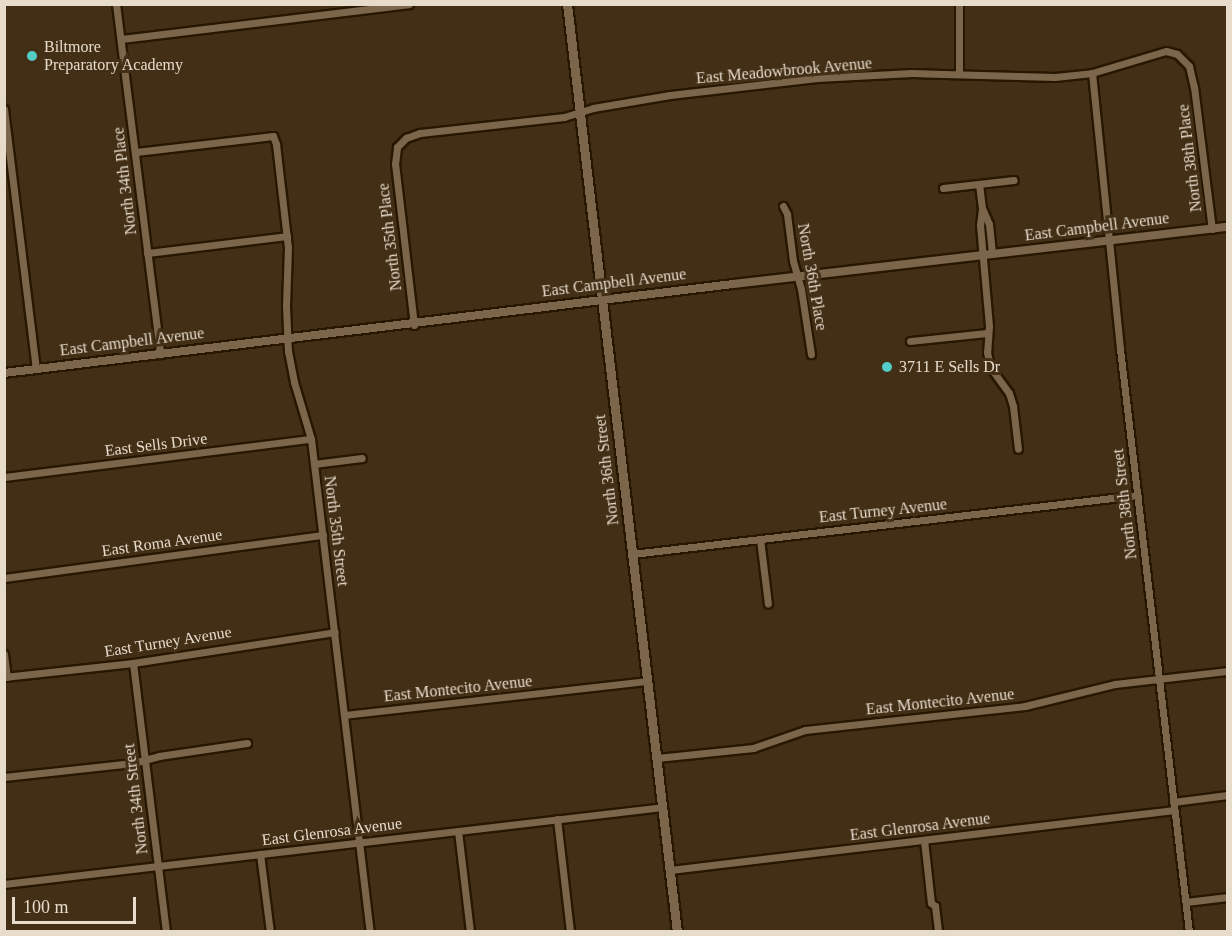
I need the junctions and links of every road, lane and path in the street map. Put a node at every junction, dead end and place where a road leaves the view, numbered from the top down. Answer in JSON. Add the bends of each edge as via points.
{"nodes":[{"id":1,"x":116,"y":4,"type":"edge"},
{"id":2,"x":409,"y":4,"type":"edge"},
{"id":3,"x":567,"y":4,"type":"edge"},
{"id":4,"x":959,"y":4,"type":"edge"},
{"id":5,"x":121,"y":39,"type":"junction"},
{"id":6,"x":1178,"y":54,"type":"joint"},
{"id":7,"x":959,"y":74,"type":"junction"},
{"id":8,"x":1092,"y":74,"type":"junction"},
{"id":9,"x":4,"y":109,"type":"edge"},
{"id":10,"x":579,"y":112,"type":"junction"},
{"id":11,"x":398,"y":147,"type":"joint"},
{"id":12,"x":136,"y":152,"type":"junction"},
{"id":13,"x":1014,"y":180,"type":"dead end"},
{"id":14,"x":979,"y":184,"type":"junction"},
{"id":15,"x":943,"y":188,"type":"dead end"},
{"id":16,"x":783,"y":206,"type":"dead end"},
{"id":17,"x":982,"y":210,"type":"junction"},
{"id":18,"x":989,"y":224,"type":"junction"},
{"id":19,"x":980,"y":225,"type":"junction"},
{"id":20,"x":1227,"y":227,"type":"edge"},
{"id":21,"x":1212,"y":229,"type":"junction"},
{"id":22,"x":287,"y":236,"type":"junction"},
{"id":23,"x":1108,"y":242,"type":"junction"},
{"id":24,"x":147,"y":253,"type":"junction"},
{"id":25,"x":987,"y":255,"type":"junction"},
{"id":26,"x":798,"y":276,"type":"junction"},
{"id":27,"x":601,"y":300,"type":"junction"},
{"id":28,"x":414,"y":324,"type":"junction"},
{"id":29,"x":986,"y":333,"type":"junction"},
{"id":30,"x":288,"y":339,"type":"junction"},
{"id":31,"x":910,"y":341,"type":"dead end"},
{"id":32,"x":159,"y":354,"type":"junction"},
{"id":33,"x":811,"y":354,"type":"dead end"},
{"id":34,"x":36,"y":369,"type":"junction"},
{"id":35,"x":4,"y":373,"type":"edge"},
{"id":36,"x":311,"y":439,"type":"junction"},
{"id":37,"x":1018,"y":448,"type":"dead end"},
{"id":38,"x":362,"y":458,"type":"dead end"},
{"id":39,"x":314,"y":464,"type":"junction"},
{"id":40,"x":4,"y":477,"type":"edge"},
{"id":41,"x":1138,"y":495,"type":"junction"},
{"id":42,"x":323,"y":535,"type":"junction"},
{"id":43,"x":760,"y":539,"type":"junction"},
{"id":44,"x":632,"y":554,"type":"junction"},
{"id":45,"x":4,"y":578,"type":"edge"},
{"id":46,"x":768,"y":604,"type":"dead end"},
{"id":47,"x":335,"y":632,"type":"junction"},
{"id":48,"x":4,"y":654,"type":"edge"},
{"id":49,"x":133,"y":663,"type":"junction"},
{"id":50,"x":1227,"y":671,"type":"edge"},
{"id":51,"x":6,"y":677,"type":"edge"},
{"id":52,"x":1159,"y":678,"type":"junction"},
{"id":53,"x":647,"y":681,"type":"junction"},
{"id":54,"x":345,"y":715,"type":"junction"},
{"id":55,"x":247,"y":743,"type":"dead end"},
{"id":56,"x":657,"y":758,"type":"junction"},
{"id":57,"x":145,"y":760,"type":"junction"},
{"id":58,"x":4,"y":777,"type":"edge"},
{"id":59,"x":1227,"y":795,"type":"edge"},
{"id":60,"x":1174,"y":806,"type":"junction"},
{"id":61,"x":663,"y":807,"type":"junction"},
{"id":62,"x":557,"y":819,"type":"junction"},
{"id":63,"x":458,"y":831,"type":"junction"},
{"id":64,"x":924,"y":840,"type":"junction"},
{"id":65,"x":359,"y":842,"type":"junction"},
{"id":66,"x":260,"y":854,"type":"junction"},
{"id":67,"x":158,"y":866,"type":"junction"},
{"id":68,"x":670,"y":870,"type":"junction"},
{"id":69,"x":4,"y":884,"type":"edge"},
{"id":70,"x":1227,"y":897,"type":"edge"},
{"id":71,"x":1185,"y":902,"type":"junction"},
{"id":72,"x":166,"y":932,"type":"edge"},
{"id":73,"x":270,"y":932,"type":"edge"},
{"id":74,"x":370,"y":932,"type":"edge"},
{"id":75,"x":470,"y":932,"type":"edge"},
{"id":76,"x":570,"y":932,"type":"edge"},
{"id":77,"x":676,"y":932,"type":"edge"},
{"id":78,"x":938,"y":932,"type":"edge"},
{"id":79,"x":1189,"y":932,"type":"edge"}],
"edges":[{"from":1,"to":5,"type":"street","name":"North 34th Place"},
{"from":2,"to":5,"type":"street"},
{"from":3,"to":10,"type":"main road","name":"North 36th Street"},
{"from":4,"to":7,"type":"street"},
{"from":5,"to":12,"type":"street","name":"North 34th Place"},
{"from":6,"to":8,"type":"street","name":"East Meadowbrook Avenue","via":[[1151,54]]},
{"from":6,"to":21,"type":"street","name":"North 38th Place","via":[[1189,66],[1194,87]]},
{"from":7,"to":8,"type":"street","name":"East Meadowbrook Avenue"},
{"from":7,"to":10,"type":"street","name":"East Meadowbrook Avenue","via":[[817,78],[670,95]]},
{"from":8,"to":23,"type":"street","name":"North 38th Street"},
{"from":9,"to":34,"type":"street"},
{"from":10,"to":11,"type":"street","name":"East Meadowbrook Avenue","via":[[420,134],[406,138]]},
{"from":10,"to":27,"type":"main road","name":"North 36th Street"},
{"from":11,"to":28,"type":"street","name":"North 35th Place","via":[[395,164]]},
{"from":12,"to":22,"type":"street","name":"North 35th Street","via":[[273,136]]},
{"from":12,"to":24,"type":"street","name":"North 34th Place"},
{"from":13,"to":14,"type":"street"},
{"from":14,"to":15,"type":"street"},
{"from":14,"to":17,"type":"street"},
{"from":16,"to":26,"type":"street","name":"North 36th Place"},
{"from":17,"to":18,"type":"street"},
{"from":17,"to":19,"type":"street"},
{"from":18,"to":19,"type":"street"},
{"from":18,"to":25,"type":"street"},
{"from":19,"to":25,"type":"street"},
{"from":20,"to":21,"type":"street","name":"East Campbell Avenue"},
{"from":21,"to":23,"type":"street","name":"East Campbell Avenue"},
{"from":22,"to":24,"type":"street"},
{"from":22,"to":30,"type":"street","name":"North 35th Street"},
{"from":23,"to":25,"type":"street","name":"East Campbell Avenue"},
{"from":23,"to":41,"type":"street","name":"North 38th Street"},
{"from":24,"to":32,"type":"street","name":"North 34th Place"},
{"from":25,"to":26,"type":"street","name":"East Campbell Avenue"},
{"from":25,"to":29,"type":"street"},
{"from":26,"to":27,"type":"street","name":"East Campbell Avenue"},
{"from":26,"to":33,"type":"street","name":"North 36th Place"},
{"from":27,"to":28,"type":"street","name":"East Campbell Avenue"},
{"from":27,"to":44,"type":"main road","name":"North 36th Street"},
{"from":28,"to":30,"type":"street","name":"East Campbell Avenue"},
{"from":29,"to":31,"type":"street"},
{"from":29,"to":37,"type":"street","via":[[990,367],[1009,393],[1013,406]]},
{"from":30,"to":32,"type":"street","name":"East Campbell Avenue"},
{"from":30,"to":36,"type":"street","name":"North 35th Street","via":[[291,370]]},
{"from":32,"to":34,"type":"street","name":"East Campbell Avenue"},
{"from":34,"to":35,"type":"street","name":"East Campbell Avenue"},
{"from":36,"to":39,"type":"street","name":"North 35th Street"},
{"from":36,"to":40,"type":"street","name":"East Sells Drive"},
{"from":38,"to":39,"type":"street"},
{"from":39,"to":42,"type":"street","name":"North 35th Street"},
{"from":41,"to":43,"type":"street","name":"East Turney Avenue"},
{"from":41,"to":52,"type":"street","name":"North 38th Street"},
{"from":42,"to":45,"type":"street","name":"East Roma Avenue"},
{"from":42,"to":47,"type":"street","name":"North 35th Street"},
{"from":43,"to":44,"type":"street","name":"East Turney Avenue"},
{"from":43,"to":46,"type":"street"},
{"from":44,"to":53,"type":"main road","name":"North 36th Street"},
{"from":47,"to":49,"type":"street","name":"East Turney Avenue"},
{"from":47,"to":54,"type":"street","name":"North 35th Street"},
{"from":48,"to":51,"type":"street"},
{"from":49,"to":51,"type":"street","name":"East Turney Avenue"},
{"from":49,"to":57,"type":"street","name":"North 34th Street"},
{"from":50,"to":52,"type":"street","name":"East Montecito Avenue"},
{"from":52,"to":56,"type":"street","name":"East Montecito Avenue","via":[[1115,684],[1025,706],[805,730],[753,747]]},
{"from":52,"to":60,"type":"street","name":"North 38th Street"},
{"from":53,"to":54,"type":"street","name":"East Montecito Avenue"},
{"from":53,"to":56,"type":"main road","name":"North 36th Street"},
{"from":54,"to":65,"type":"street","name":"North 35th Street"},
{"from":55,"to":57,"type":"street"},
{"from":56,"to":61,"type":"main road","name":"North 36th Street"},
{"from":57,"to":58,"type":"street"},
{"from":57,"to":67,"type":"street","name":"North 34th Street"},
{"from":59,"to":60,"type":"street","name":"East Glenrosa Avenue"},
{"from":60,"to":64,"type":"street","name":"East Glenrosa Avenue"},
{"from":60,"to":71,"type":"street","name":"North 38th Street"},
{"from":61,"to":62,"type":"street","name":"East Glenrosa Avenue"},
{"from":61,"to":68,"type":"main road","name":"North 36th Street"},
{"from":62,"to":63,"type":"street","name":"East Glenrosa Avenue"},
{"from":62,"to":76,"type":"street"},
{"from":63,"to":65,"type":"street","name":"East Glenrosa Avenue"},
{"from":63,"to":75,"type":"street"},
{"from":64,"to":68,"type":"street","name":"East Glenrosa Avenue"},
{"from":64,"to":78,"type":"street"},
{"from":65,"to":66,"type":"street","name":"East Glenrosa Avenue"},
{"from":65,"to":74,"type":"street","name":"North 35th Street"},
{"from":66,"to":67,"type":"street","name":"East Glenrosa Avenue"},
{"from":66,"to":73,"type":"street"},
{"from":67,"to":69,"type":"street","name":"East Glenrosa Avenue"},
{"from":67,"to":72,"type":"street","name":"North 34th Street"},
{"from":68,"to":77,"type":"main road","name":"North 36th Street"},
{"from":70,"to":71,"type":"street"},
{"from":71,"to":79,"type":"street","name":"North 38th Street"}]}
